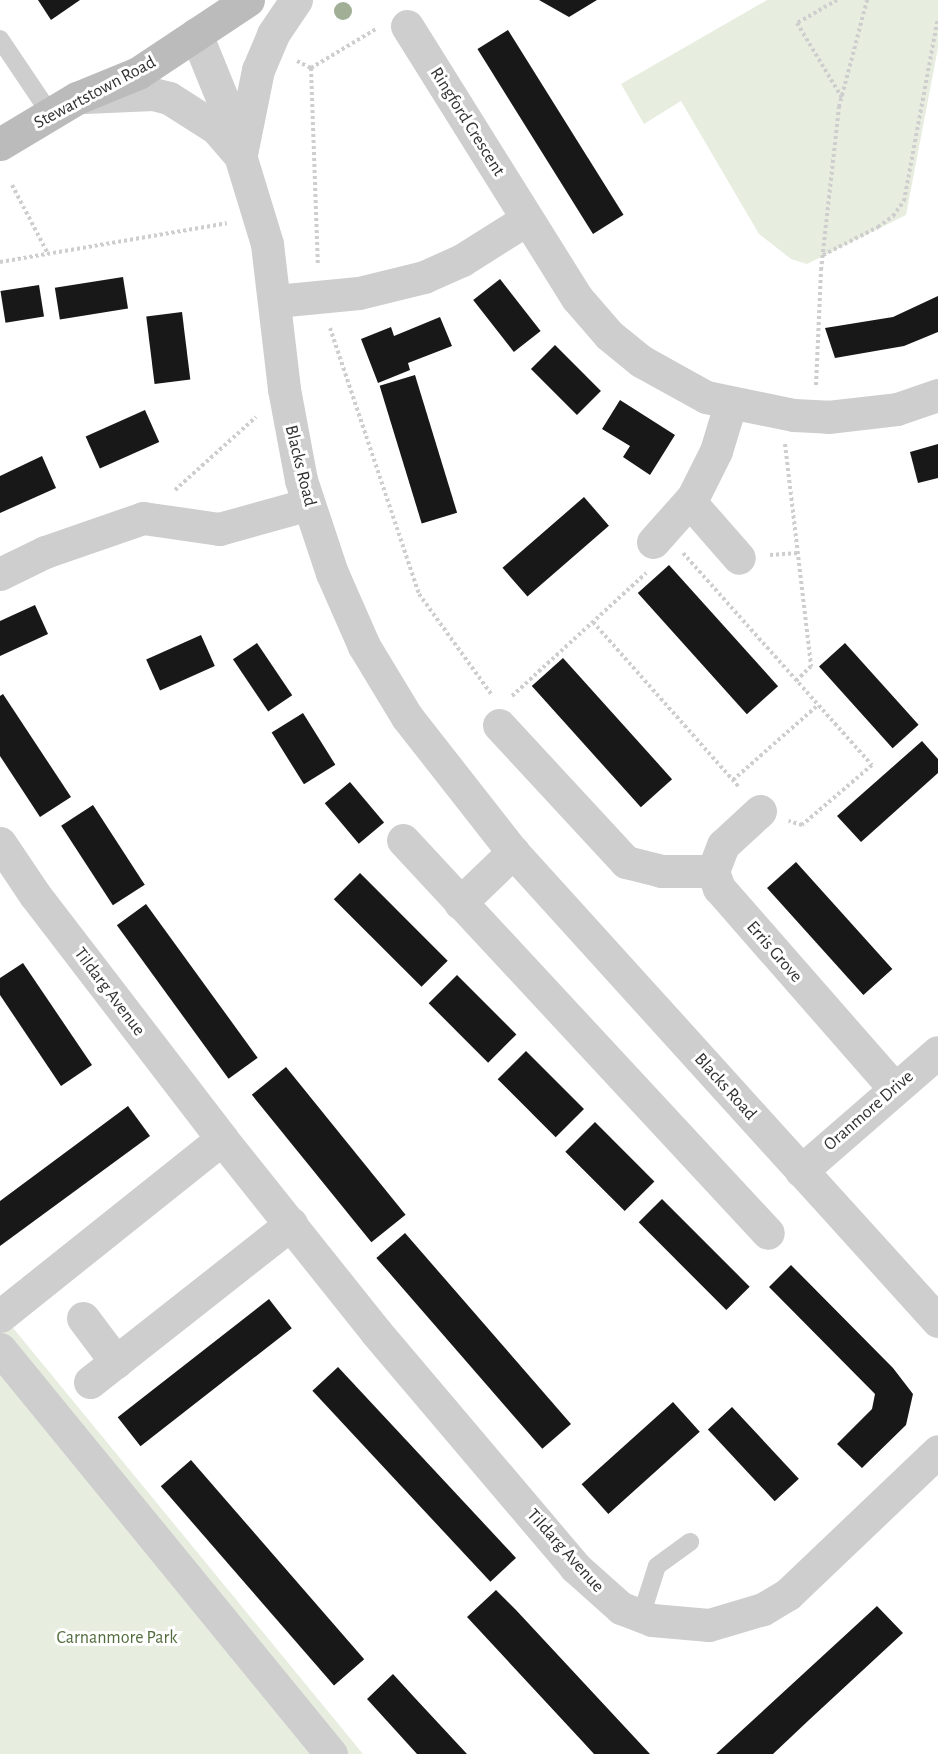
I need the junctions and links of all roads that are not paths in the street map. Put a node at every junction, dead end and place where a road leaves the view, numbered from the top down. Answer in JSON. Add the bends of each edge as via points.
{"nodes":[{"id":1,"x":248,"y":0,"type":"edge"},
{"id":2,"x":296,"y":0,"type":"edge"},
{"id":3,"x":407,"y":26,"type":"road end"},
{"id":4,"x":196,"y":34,"type":"junction"},
{"id":5,"x":0,"y":39,"type":"edge"},
{"id":6,"x":64,"y":106,"type":"junction"},
{"id":7,"x":0,"y":144,"type":"edge"},
{"id":8,"x":241,"y":156,"type":"junction"},
{"id":9,"x":527,"y":219,"type":"junction"},
{"id":10,"x":276,"y":301,"type":"junction"},
{"id":11,"x":938,"y":395,"type":"edge"},
{"id":12,"x":730,"y":405,"type":"junction"},
{"id":13,"x":690,"y":502,"type":"junction"},
{"id":14,"x":309,"y":504,"type":"junction"},
{"id":15,"x":659,"y":553,"type":"road end"},
{"id":16,"x":739,"y":558,"type":"dead end"},
{"id":17,"x":0,"y":574,"type":"edge"},
{"id":18,"x":500,"y":716,"type":"road end"},
{"id":19,"x":760,"y":811,"type":"road end"},
{"id":20,"x":403,"y":840,"type":"dead end"},
{"id":21,"x":0,"y":843,"type":"edge"},
{"id":22,"x":513,"y":852,"type":"junction"},
{"id":23,"x":713,"y":871,"type":"junction"},
{"id":24,"x":460,"y":903,"type":"junction"},
{"id":25,"x":938,"y":1052,"type":"edge"},
{"id":26,"x":894,"y":1088,"type":"junction"},
{"id":27,"x":222,"y":1139,"type":"junction"},
{"id":28,"x":801,"y":1172,"type":"junction"},
{"id":29,"x":291,"y":1224,"type":"junction"},
{"id":30,"x":768,"y":1233,"type":"dead end"},
{"id":31,"x":0,"y":1316,"type":"edge"},
{"id":32,"x":83,"y":1318,"type":"dead end"},
{"id":33,"x":938,"y":1321,"type":"edge"},
{"id":34,"x":0,"y":1349,"type":"edge"},
{"id":35,"x":116,"y":1362,"type":"junction"},
{"id":36,"x":90,"y":1382,"type":"dead end"},
{"id":37,"x":938,"y":1451,"type":"edge"},
{"id":38,"x":690,"y":1542,"type":"dead end"},
{"id":39,"x":641,"y":1616,"type":"junction"},
{"id":40,"x":331,"y":1754,"type":"edge"}],
"edges":[{"from":1,"to":4,"type":"main road","name":"Stewartstown Road"},
{"from":2,"to":8,"type":"street","via":[[267,46],[258,69]]},
{"from":3,"to":9,"type":"street","name":"Ringford Crescent"},
{"from":4,"to":6,"type":"main road","name":"Stewartstown Road","via":[[138,73]]},
{"from":4,"to":8,"type":"street","name":"Blacks Road"},
{"from":5,"to":6,"type":"lane"},
{"from":6,"to":7,"type":"main road","name":"Stewartstown Road"},
{"from":6,"to":8,"type":"street","via":[[153,94],[169,98],[216,128]]},
{"from":8,"to":10,"type":"street","name":"Blacks Road","via":[[260,218]]},
{"from":9,"to":10,"type":"street","via":[[462,260],[424,277],[390,288]]},
{"from":9,"to":12,"type":"street","name":"Ringford Crescent","via":[[577,298],[609,335],[672,379]]},
{"from":10,"to":14,"type":"street","name":"Blacks Road","via":[[284,389]]},
{"from":11,"to":12,"type":"street","name":"Ringford Crescent","via":[[897,409],[815,417]]},
{"from":12,"to":13,"type":"street","via":[[706,475]]},
{"from":13,"to":15,"type":"street"},
{"from":13,"to":16,"type":"street"},
{"from":14,"to":17,"type":"street","via":[[219,529],[143,518],[55,548]]},
{"from":14,"to":22,"type":"street","name":"Blacks Road","via":[[332,573],[370,656],[407,717]]},
{"from":18,"to":23,"type":"street","via":[[626,862],[661,871]]},
{"from":19,"to":23,"type":"street","via":[[723,845]]},
{"from":20,"to":24,"type":"street"},
{"from":21,"to":27,"type":"street","name":"Tildarg Avenue","via":[[35,895]]},
{"from":22,"to":24,"type":"street"},
{"from":22,"to":28,"type":"street","name":"Blacks Road"},
{"from":23,"to":26,"type":"street","name":"Erris Grove","via":[[719,888]]},
{"from":24,"to":30,"type":"street"},
{"from":25,"to":26,"type":"street","name":"Oranmore Drive"},
{"from":26,"to":28,"type":"street","name":"Oranmore Drive"},
{"from":27,"to":29,"type":"street","name":"Tildarg Avenue"},
{"from":27,"to":31,"type":"street"},
{"from":28,"to":33,"type":"street","name":"Blacks Road"},
{"from":29,"to":35,"type":"street"},
{"from":29,"to":39,"type":"street","name":"Tildarg Avenue","via":[[575,1567],[621,1608]]},
{"from":32,"to":35,"type":"street"},
{"from":34,"to":40,"type":"street"},
{"from":35,"to":36,"type":"street"},
{"from":37,"to":39,"type":"street","name":"Tildarg Avenue","via":[[788,1594],[763,1609],[709,1625],[680,1625]]},
{"from":38,"to":39,"type":"lane","via":[[657,1566]]}]}
